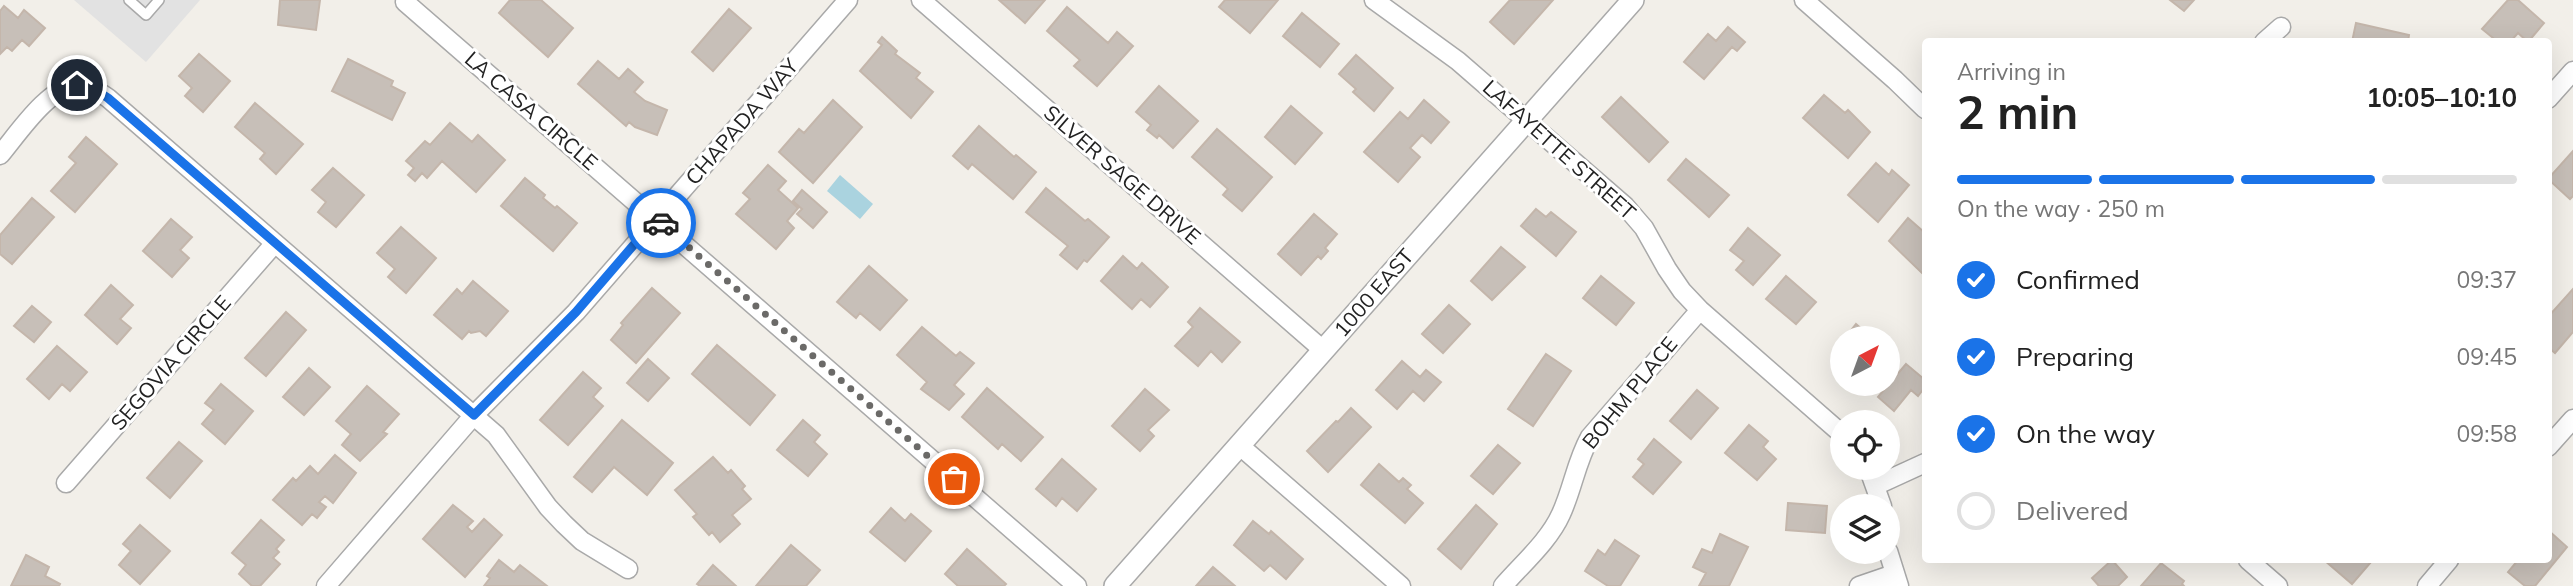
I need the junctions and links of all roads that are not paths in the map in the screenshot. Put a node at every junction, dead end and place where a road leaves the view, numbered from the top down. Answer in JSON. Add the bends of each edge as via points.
{"nodes":[{"id":1,"x":129,"y":0,"type":"edge"},
{"id":2,"x":159,"y":0,"type":"edge"},
{"id":3,"x":848,"y":0,"type":"edge"},
{"id":4,"x":921,"y":0,"type":"edge"},
{"id":5,"x":1374,"y":0,"type":"edge"},
{"id":6,"x":1633,"y":0,"type":"edge"},
{"id":7,"x":1804,"y":0,"type":"edge"},
{"id":8,"x":405,"y":2,"type":"dead end"},
{"id":9,"x":2281,"y":27,"type":"dead end"},
{"id":10,"x":2269,"y":38,"type":"edge"},
{"id":11,"x":2573,"y":71,"type":"edge"},
{"id":12,"x":2552,"y":95,"type":"edge"},
{"id":13,"x":1922,"y":106,"type":"edge"},
{"id":14,"x":1527,"y":120,"type":"junction"},
{"id":15,"x":0,"y":155,"type":"edge"},
{"id":16,"x":656,"y":219,"type":"junction"},
{"id":17,"x":275,"y":243,"type":"junction"},
{"id":18,"x":1700,"y":310,"type":"junction"},
{"id":19,"x":1323,"y":350,"type":"junction"},
{"id":20,"x":474,"y":415,"type":"junction"},
{"id":21,"x":2573,"y":419,"type":"edge"},
{"id":22,"x":1830,"y":424,"type":"edge"},
{"id":23,"x":2552,"y":443,"type":"edge"},
{"id":24,"x":1239,"y":445,"type":"junction"},
{"id":25,"x":1922,"y":464,"type":"edge"},
{"id":26,"x":1874,"y":480,"type":"edge"},
{"id":27,"x":66,"y":483,"type":"dead end"},
{"id":28,"x":1877,"y":485,"type":"junction"},
{"id":29,"x":1879,"y":494,"type":"edge"},
{"id":30,"x":2251,"y":563,"type":"edge"},
{"id":31,"x":2446,"y":563,"type":"edge"},
{"id":32,"x":628,"y":569,"type":"dead end"},
{"id":33,"x":1896,"y":580,"type":"edge"},
{"id":34,"x":326,"y":586,"type":"edge"},
{"id":35,"x":1077,"y":586,"type":"edge"},
{"id":36,"x":1115,"y":586,"type":"edge"},
{"id":37,"x":1401,"y":586,"type":"edge"},
{"id":38,"x":1503,"y":586,"type":"edge"},
{"id":39,"x":1859,"y":586,"type":"edge"},
{"id":40,"x":2277,"y":586,"type":"edge"},
{"id":41,"x":2427,"y":586,"type":"edge"}],
"edges":[{"from":1,"to":2,"type":"lane","via":[[146,15]]},
{"from":3,"to":16,"type":"street","name":"CHAPADA WAY"},
{"from":4,"to":19,"type":"street","name":"SILVER SAGE DRIVE"},
{"from":5,"to":14,"type":"street","name":"LAFAYETTE STREET","via":[[1449,54]]},
{"from":6,"to":14,"type":"street","name":"1000 EAST"},
{"from":7,"to":13,"type":"street"},
{"from":8,"to":16,"type":"street","name":"LA CASA CIRCLE"},
{"from":9,"to":10,"type":"street"},
{"from":11,"to":12,"type":"street"},
{"from":14,"to":18,"type":"street","name":"LAFAYETTE STREET","via":[[1625,206]]},
{"from":14,"to":19,"type":"street","name":"1000 EAST"},
{"from":15,"to":17,"type":"street","via":[[61,89],[77,85],[94,89]]},
{"from":16,"to":20,"type":"street","name":"CHAPADA WAY","via":[[576,312]]},
{"from":16,"to":35,"type":"street","name":"LA CASA CIRCLE"},
{"from":17,"to":20,"type":"street"},
{"from":17,"to":27,"type":"street","name":"SEGOVIA CIRCLE"},
{"from":18,"to":22,"type":"street","name":"LAFAYETTE STREET"},
{"from":18,"to":38,"type":"street","name":"BOHM PLACE","via":[[1590,437],[1561,514]]},
{"from":19,"to":24,"type":"street","name":"1000 EAST"},
{"from":20,"to":32,"type":"street","via":[[496,435],[564,524],[582,541]]},
{"from":20,"to":34,"type":"street","name":"CHAPADA WAY"},
{"from":21,"to":23,"type":"street"},
{"from":24,"to":36,"type":"street","name":"1000 EAST"},
{"from":24,"to":37,"type":"street"},
{"from":25,"to":28,"type":"street"},
{"from":26,"to":28,"type":"street"},
{"from":28,"to":29,"type":"street"},
{"from":30,"to":40,"type":"street"},
{"from":31,"to":41,"type":"street"},
{"from":33,"to":39,"type":"street"}]}
